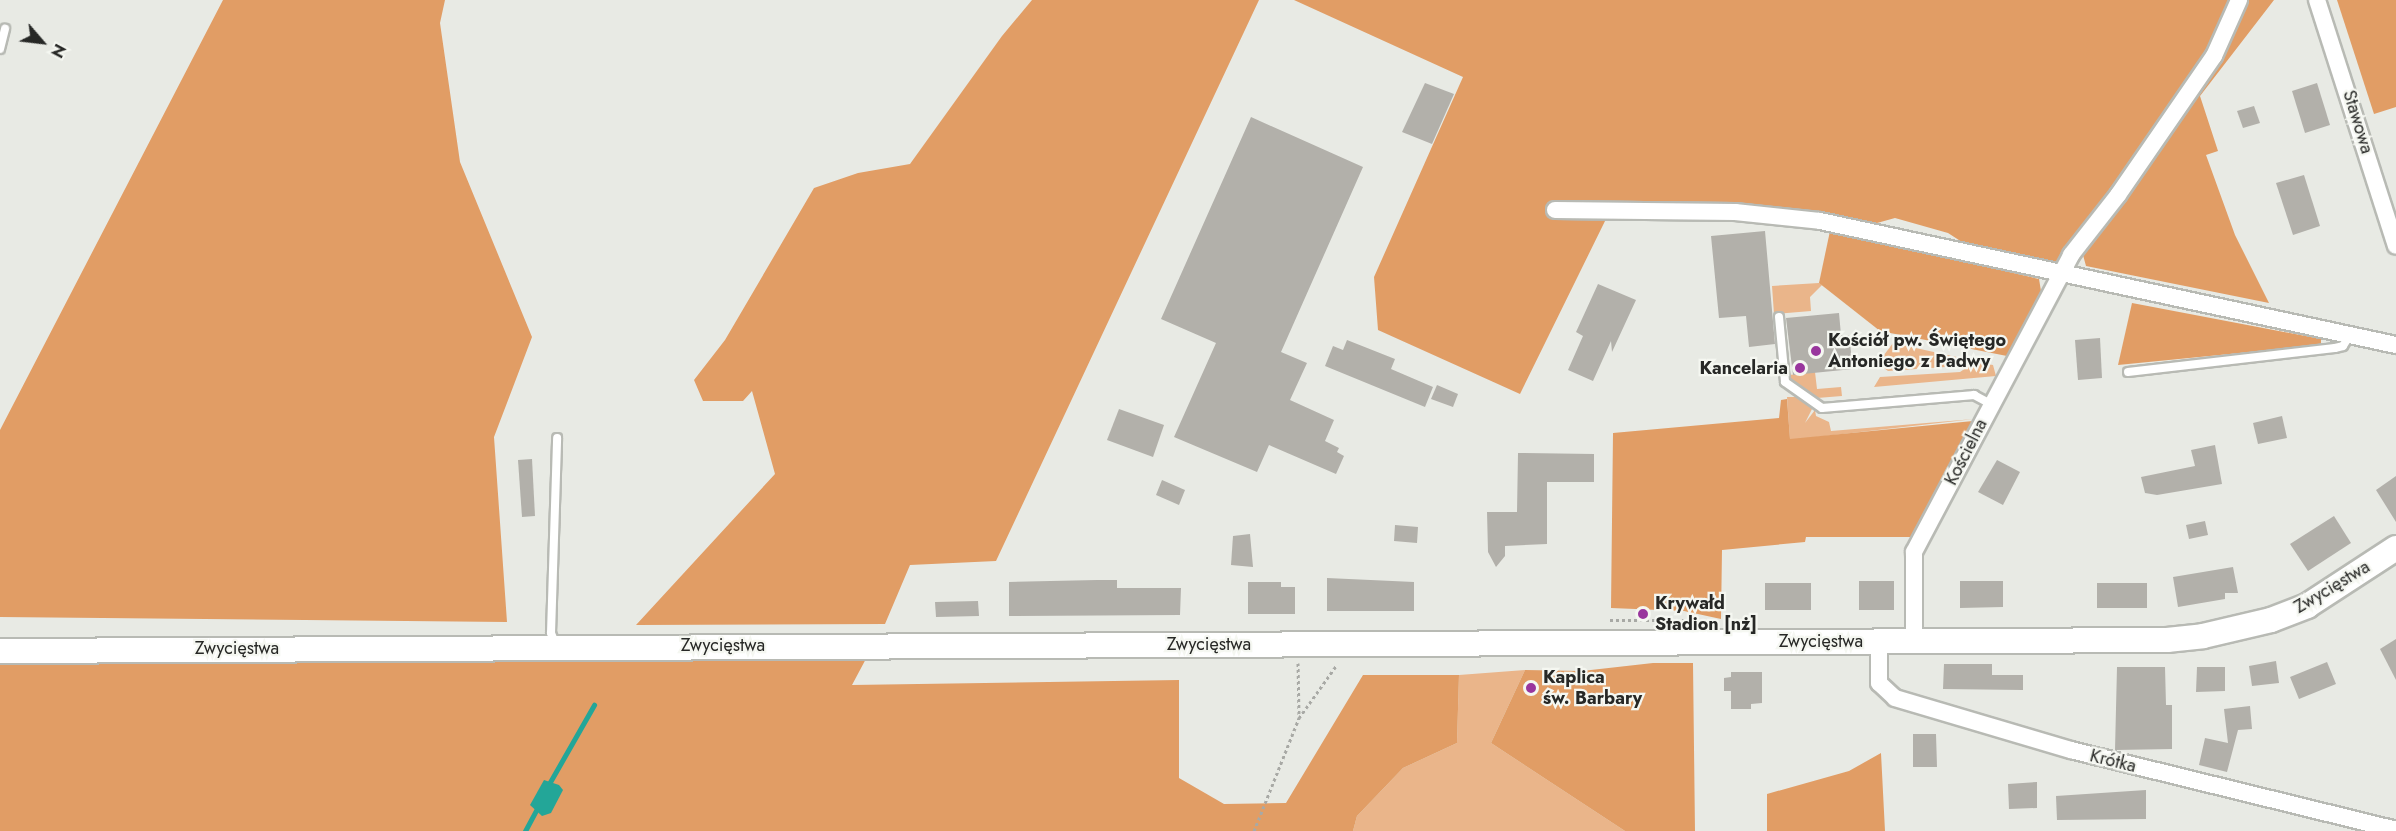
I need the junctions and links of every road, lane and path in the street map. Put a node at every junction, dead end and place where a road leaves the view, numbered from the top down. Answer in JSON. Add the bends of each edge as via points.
{"nodes":[{"id":1,"x":2239,"y":0,"type":"edge"},
{"id":2,"x":2317,"y":0,"type":"edge"},
{"id":3,"x":5,"y":29,"type":"dead end"},
{"id":4,"x":0,"y":49,"type":"edge"},
{"id":5,"x":1555,"y":210,"type":"dead end"},
{"id":6,"x":2396,"y":246,"type":"edge"},
{"id":7,"x":2062,"y":275,"type":"junction"},
{"id":8,"x":1779,"y":317,"type":"dead end"},
{"id":9,"x":2350,"y":335,"type":"junction"},
{"id":10,"x":2396,"y":345,"type":"edge"},
{"id":11,"x":2128,"y":372,"type":"dead end"},
{"id":12,"x":1991,"y":404,"type":"junction"},
{"id":13,"x":557,"y":438,"type":"dead end"},
{"id":14,"x":2396,"y":548,"type":"edge"},
{"id":15,"x":1879,"y":641,"type":"junction"},
{"id":16,"x":1914,"y":641,"type":"junction"},
{"id":17,"x":1295,"y":644,"type":"junction"},
{"id":18,"x":1349,"y":644,"type":"junction"},
{"id":19,"x":556,"y":646,"type":"junction"},
{"id":20,"x":0,"y":651,"type":"edge"},
{"id":21,"x":1299,"y":718,"type":"junction"},
{"id":22,"x":2396,"y":830,"type":"edge"},
{"id":23,"x":1254,"y":831,"type":"edge"}],
"edges":[{"from":1,"to":7,"type":"street","name":"Kościelna","via":[[2214,56],[2109,208],[2073,252]]},
{"from":2,"to":6,"type":"street","name":"Stawowa"},
{"from":3,"to":4,"type":"lane"},
{"from":5,"to":7,"type":"street","via":[[1735,212],[1809,220]]},
{"from":7,"to":9,"type":"street"},
{"from":7,"to":12,"type":"street","name":"Kościelna"},
{"from":8,"to":12,"type":"lane","via":[[1785,382],[1822,408],[1974,395]]},
{"from":9,"to":10,"type":"street"},
{"from":9,"to":11,"type":"lane","via":[[2343,346],[2334,348]]},
{"from":12,"to":16,"type":"street","name":"Kościelna","via":[[1912,557]]},
{"from":13,"to":19,"type":"lane","via":[[551,633]]},
{"from":14,"to":16,"type":"main road","name":"Zwycięstwa","via":[[2307,606],[2222,633],[2168,640]]},
{"from":15,"to":16,"type":"main road","name":"Zwycięstwa"},
{"from":15,"to":18,"type":"main road","name":"Zwycięstwa"},
{"from":15,"to":22,"type":"street","name":"Krótka","via":[[1879,680],[1885,692],[1900,700],[2071,750]]},
{"from":17,"to":18,"type":"main road","name":"Zwycięstwa"},
{"from":17,"to":19,"type":"main road","name":"Zwycięstwa"},
{"from":17,"to":21,"type":"path"},
{"from":18,"to":21,"type":"path"},
{"from":19,"to":20,"type":"main road","name":"Zwycięstwa"},
{"from":21,"to":23,"type":"path"}]}
